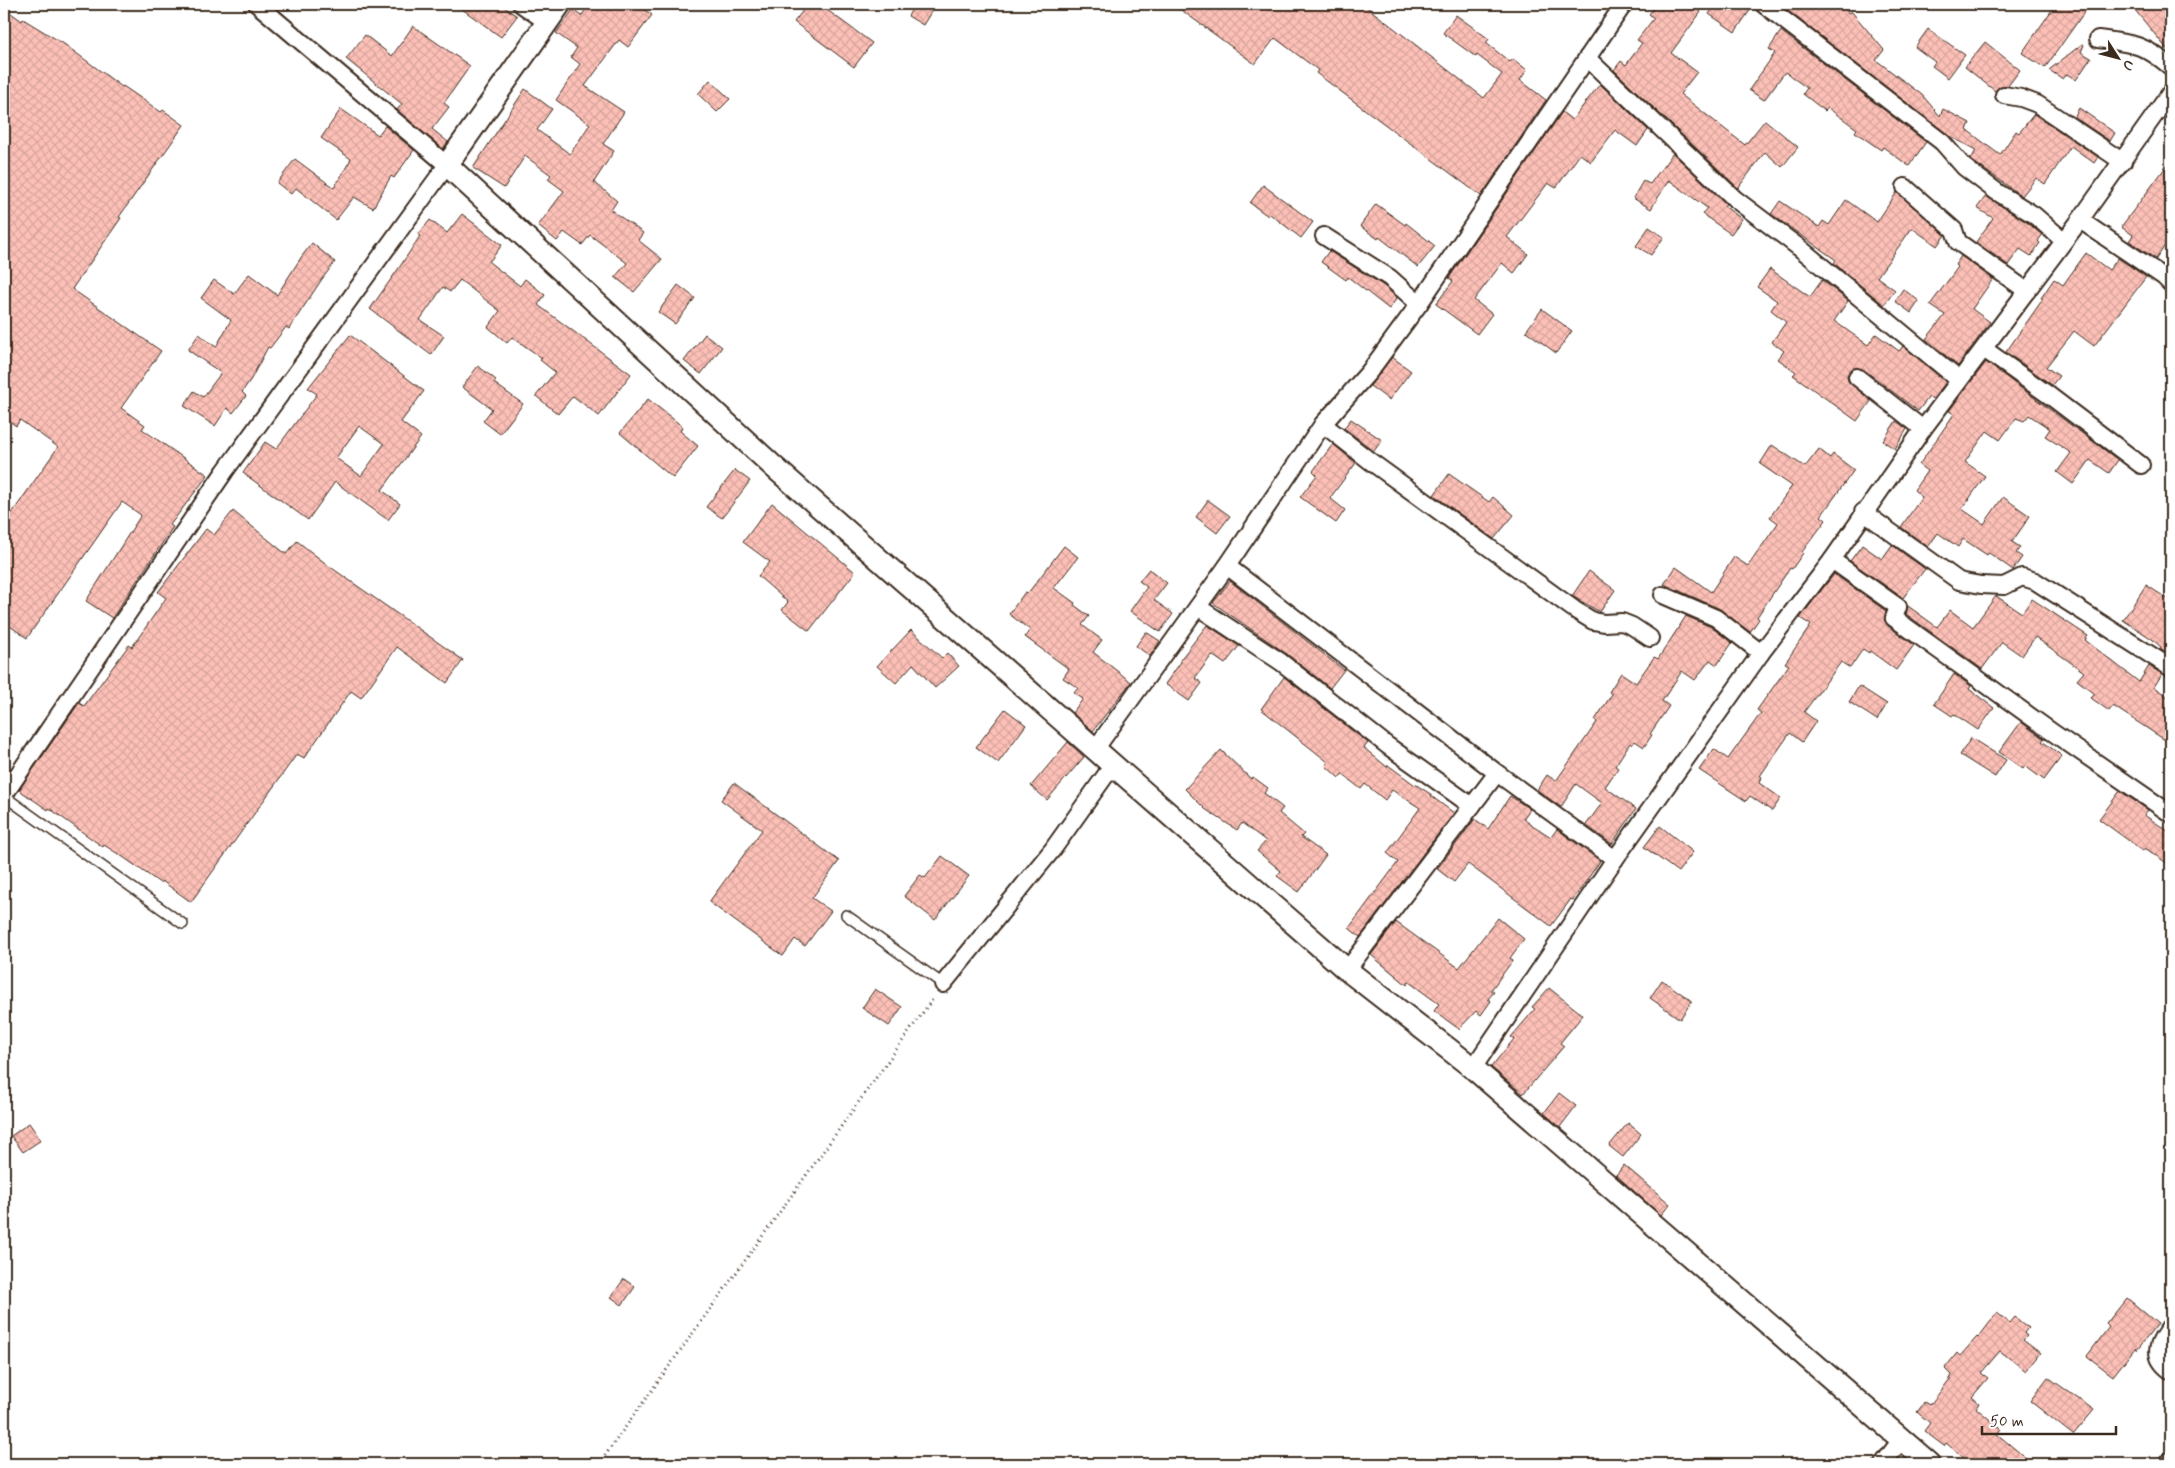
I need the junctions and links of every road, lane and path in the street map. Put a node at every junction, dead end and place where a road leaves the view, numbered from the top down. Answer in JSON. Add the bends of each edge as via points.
{"nodes":[{"id":1,"x":257,"y":4,"type":"edge"},
{"id":2,"x":521,"y":4,"type":"edge"},
{"id":3,"x":560,"y":4,"type":"edge"},
{"id":4,"x":1624,"y":4,"type":"edge"},
{"id":5,"x":1762,"y":4,"type":"edge"},
{"id":6,"x":548,"y":22,"type":"junction"},
{"id":7,"x":2098,"y":39,"type":"dead end"},
{"id":8,"x":1587,"y":58,"type":"junction"},
{"id":9,"x":2171,"y":67,"type":"edge"},
{"id":10,"x":2171,"y":92,"type":"edge"},
{"id":11,"x":2004,"y":96,"type":"dead end"},
{"id":12,"x":2123,"y":162,"type":"junction"},
{"id":13,"x":447,"y":165,"type":"junction"},
{"id":14,"x":1905,"y":187,"type":"dead end"},
{"id":15,"x":2080,"y":220,"type":"junction"},
{"id":16,"x":1324,"y":236,"type":"dead end"},
{"id":17,"x":2063,"y":240,"type":"junction"},
{"id":18,"x":2171,"y":284,"type":"edge"},
{"id":19,"x":2027,"y":291,"type":"junction"},
{"id":20,"x":1419,"y":304,"type":"junction"},
{"id":21,"x":1984,"y":349,"type":"junction"},
{"id":22,"x":1857,"y":377,"type":"dead end"},
{"id":23,"x":1960,"y":380,"type":"junction"},
{"id":24,"x":1323,"y":424,"type":"junction"},
{"id":25,"x":1923,"y":429,"type":"junction"},
{"id":26,"x":2141,"y":465,"type":"dead end"},
{"id":27,"x":1864,"y":512,"type":"junction"},
{"id":28,"x":1832,"y":560,"type":"junction"},
{"id":29,"x":1227,"y":566,"type":"junction"},
{"id":30,"x":1663,"y":596,"type":"dead end"},
{"id":31,"x":1198,"y":607,"type":"junction"},
{"id":32,"x":1650,"y":638,"type":"dead end"},
{"id":33,"x":1761,"y":653,"type":"junction"},
{"id":34,"x":2171,"y":668,"type":"edge"},
{"id":35,"x":1096,"y":748,"type":"junction"},
{"id":36,"x":1113,"y":765,"type":"junction"},
{"id":37,"x":1497,"y":773,"type":"junction"},
{"id":38,"x":4,"y":796,"type":"edge"},
{"id":39,"x":1472,"y":806,"type":"junction"},
{"id":40,"x":2171,"y":814,"type":"edge"},
{"id":41,"x":1614,"y":859,"type":"junction"},
{"id":42,"x":846,"y":915,"type":"dead end"},
{"id":43,"x":183,"y":924,"type":"dead end"},
{"id":44,"x":1347,"y":970,"type":"junction"},
{"id":45,"x":943,"y":984,"type":"junction"},
{"id":46,"x":1473,"y":1068,"type":"junction"},
{"id":47,"x":2171,"y":1326,"type":"edge"},
{"id":48,"x":2171,"y":1372,"type":"edge"},
{"id":49,"x":1900,"y":1441,"type":"junction"},
{"id":50,"x":2171,"y":1460,"type":"edge"},
{"id":51,"x":599,"y":1464,"type":"edge"},
{"id":52,"x":1883,"y":1464,"type":"edge"},
{"id":53,"x":1930,"y":1464,"type":"edge"},
{"id":54,"x":2168,"y":1464,"type":"edge"}],
"edges":[{"from":1,"to":13,"type":"street"},
{"from":2,"to":6,"type":"street"},
{"from":3,"to":6,"type":"street"},
{"from":4,"to":8,"type":"street"},
{"from":5,"to":17,"type":"street","via":[[1942,142],[1964,168],[2034,215]]},
{"from":6,"to":13,"type":"street"},
{"from":7,"to":9,"type":"street","via":[[2146,48]]},
{"from":8,"to":20,"type":"street"},
{"from":8,"to":23,"type":"street","via":[[1736,198]]},
{"from":10,"to":12,"type":"street"},
{"from":11,"to":12,"type":"street","via":[[2037,104]]},
{"from":12,"to":15,"type":"street"},
{"from":13,"to":35,"type":"street","via":[[774,466]]},
{"from":13,"to":38,"type":"street","via":[[225,471]]},
{"from":14,"to":19,"type":"street","via":[[1954,230],[1958,242]]},
{"from":15,"to":17,"type":"street"},
{"from":15,"to":18,"type":"street"},
{"from":16,"to":20,"type":"street","via":[[1390,278]]},
{"from":17,"to":19,"type":"street"},
{"from":19,"to":21,"type":"street"},
{"from":20,"to":24,"type":"street","via":[[1370,372]]},
{"from":21,"to":23,"type":"street"},
{"from":21,"to":26,"type":"street"},
{"from":22,"to":25,"type":"street"},
{"from":23,"to":25,"type":"street"},
{"from":24,"to":29,"type":"street"},
{"from":24,"to":32,"type":"street","via":[[1575,610],[1598,622],[1622,622]]},
{"from":25,"to":27,"type":"street"},
{"from":27,"to":28,"type":"street"},
{"from":27,"to":34,"type":"street","via":[[1959,581],[2004,586],[2022,577],[2035,581]]},
{"from":28,"to":33,"type":"street"},
{"from":28,"to":40,"type":"street","via":[[1898,607],[1894,618]]},
{"from":29,"to":31,"type":"street"},
{"from":29,"to":37,"type":"street"},
{"from":30,"to":33,"type":"street","via":[[1716,618]]},
{"from":31,"to":35,"type":"street"},
{"from":31,"to":39,"type":"street","via":[[1281,662],[1388,746]]},
{"from":33,"to":41,"type":"street"},
{"from":35,"to":36,"type":"street"},
{"from":36,"to":44,"type":"street"},
{"from":36,"to":45,"type":"street","via":[[1053,849]]},
{"from":37,"to":39,"type":"street"},
{"from":37,"to":41,"type":"street"},
{"from":38,"to":43,"type":"lane"},
{"from":39,"to":44,"type":"street"},
{"from":41,"to":46,"type":"street"},
{"from":42,"to":45,"type":"lane"},
{"from":44,"to":46,"type":"street"},
{"from":45,"to":51,"type":"path"},
{"from":46,"to":49,"type":"street"},
{"from":47,"to":48,"type":"street","via":[[2157,1355]]},
{"from":49,"to":52,"type":"street"},
{"from":49,"to":53,"type":"street"},
{"from":50,"to":54,"type":"street"}]}
